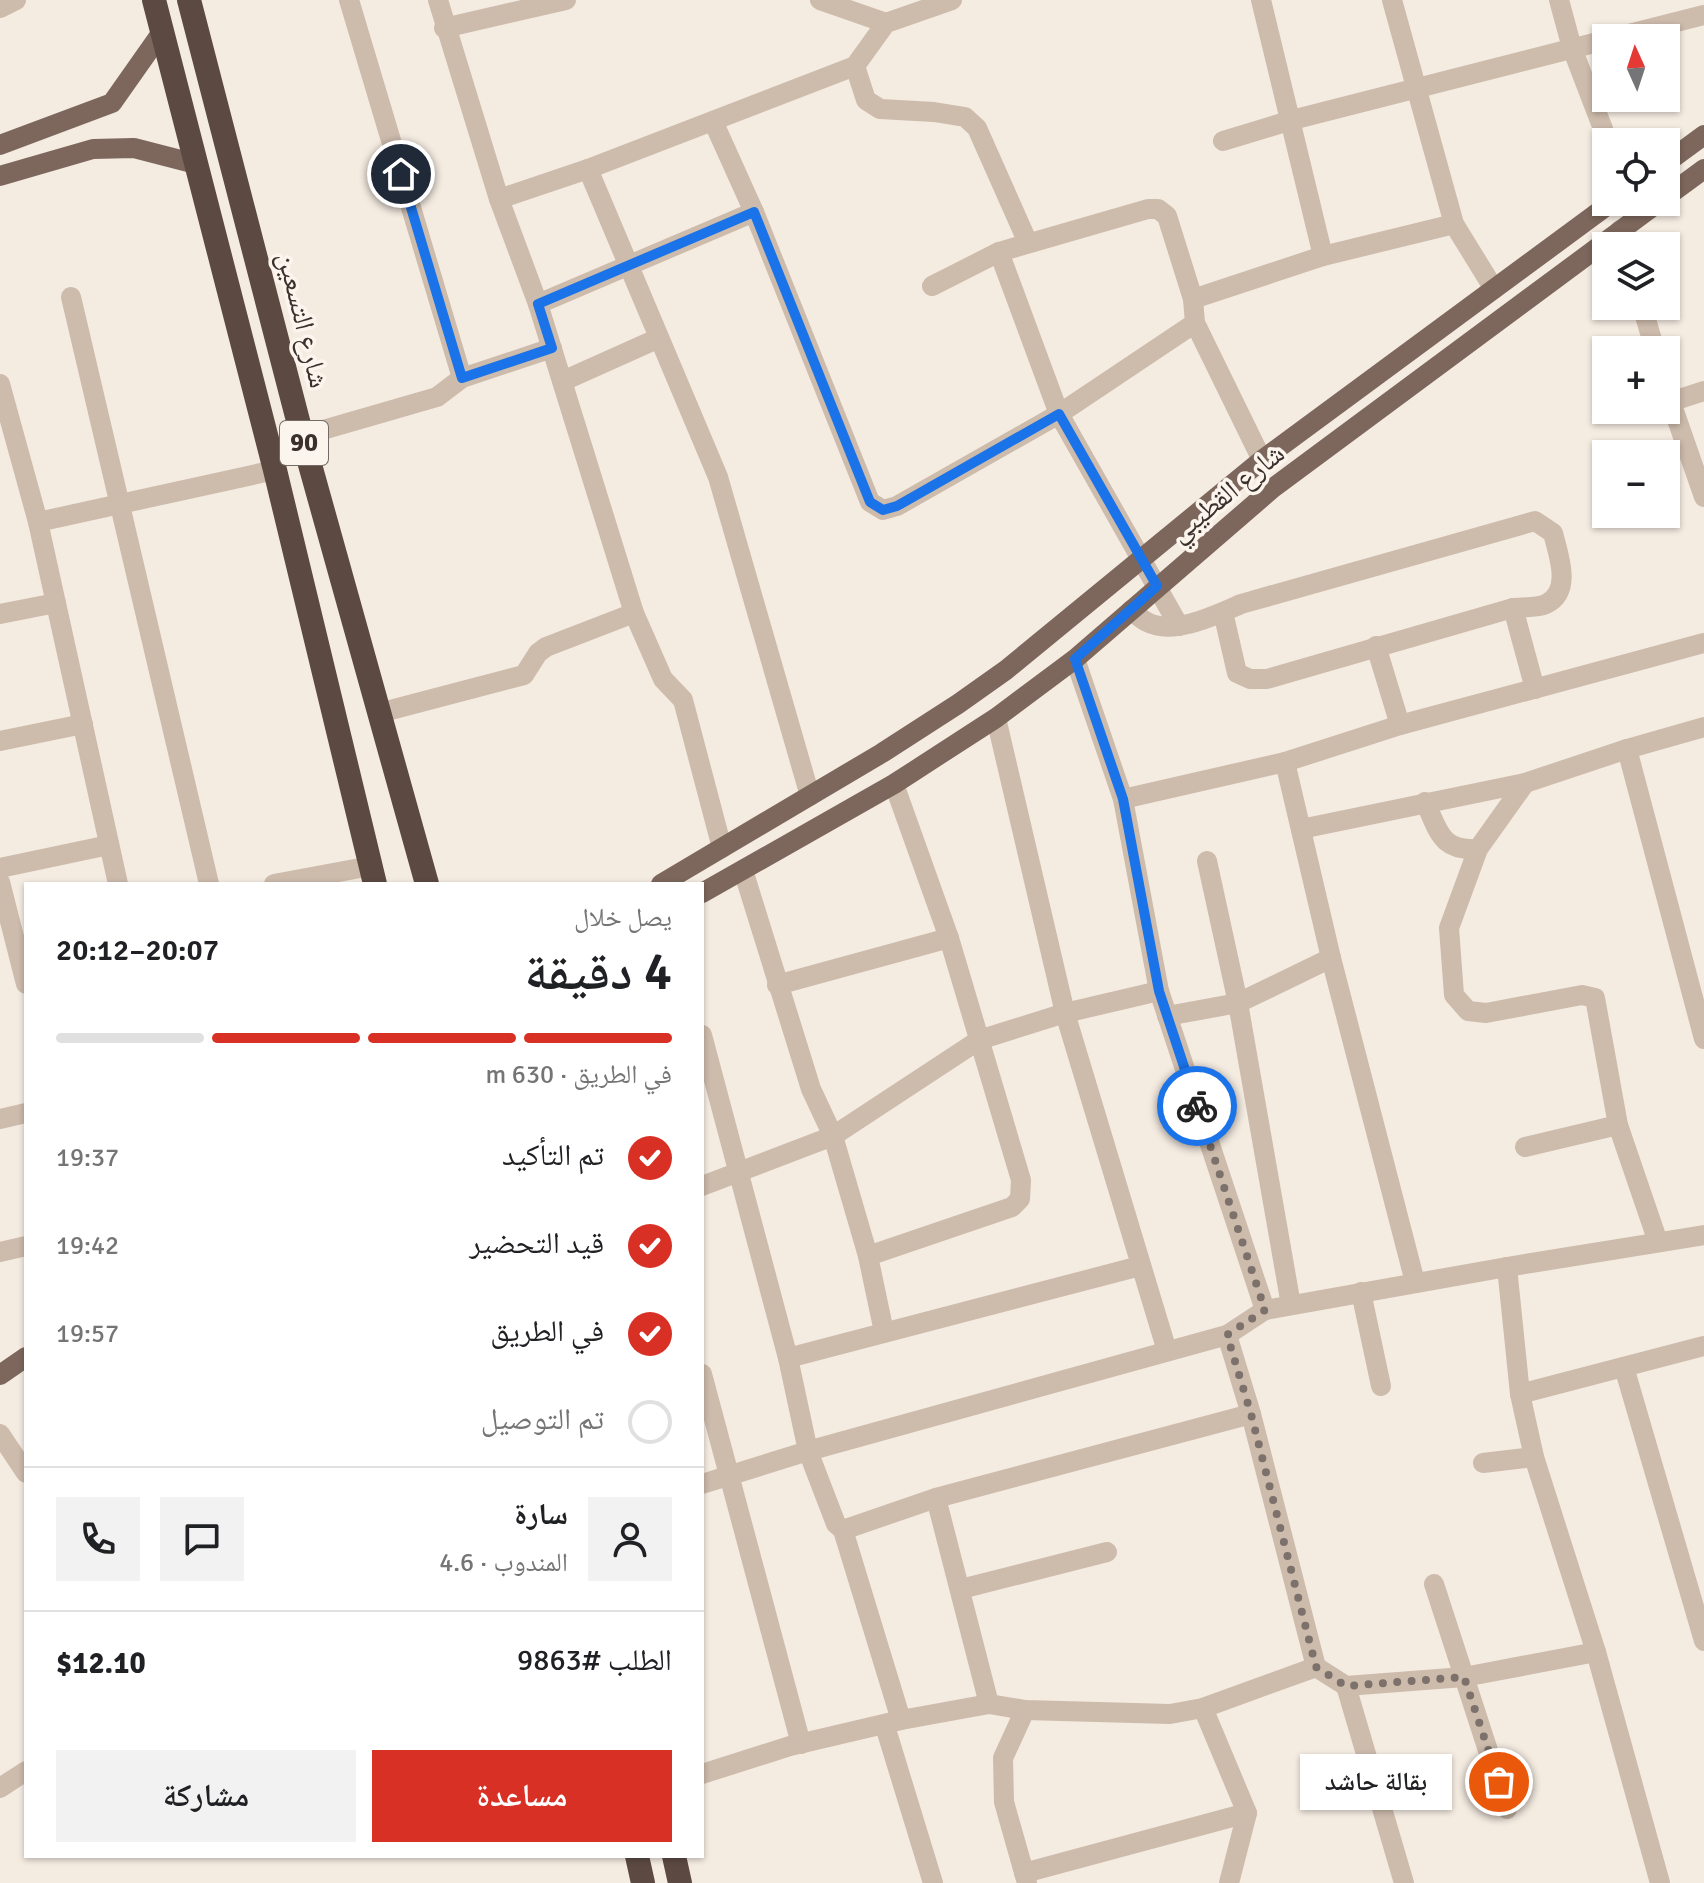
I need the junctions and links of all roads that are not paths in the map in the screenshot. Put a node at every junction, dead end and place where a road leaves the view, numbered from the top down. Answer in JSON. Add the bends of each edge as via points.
{"nodes":[{"id":1,"x":16,"y":0,"type":"edge"},
{"id":2,"x":154,"y":0,"type":"edge"},
{"id":3,"x":189,"y":0,"type":"edge"},
{"id":4,"x":349,"y":0,"type":"edge"},
{"id":5,"x":438,"y":0,"type":"edge"},
{"id":6,"x":566,"y":0,"type":"edge"},
{"id":7,"x":820,"y":0,"type":"edge"},
{"id":8,"x":952,"y":0,"type":"edge"},
{"id":9,"x":1261,"y":0,"type":"edge"},
{"id":10,"x":1392,"y":0,"type":"edge"},
{"id":11,"x":1559,"y":0,"type":"edge"},
{"id":12,"x":1702,"y":0,"type":"edge"},
{"id":13,"x":1704,"y":7,"type":"edge"},
{"id":14,"x":0,"y":8,"type":"edge"},
{"id":15,"x":1704,"y":15,"type":"edge"},
{"id":16,"x":886,"y":23,"type":"junction"},
{"id":17,"x":1668,"y":24,"type":"edge"},
{"id":18,"x":444,"y":28,"type":"junction"},
{"id":19,"x":162,"y":32,"type":"junction"},
{"id":20,"x":1592,"y":43,"type":"edge"},
{"id":21,"x":1572,"y":48,"type":"junction"},
{"id":22,"x":855,"y":66,"type":"junction"},
{"id":23,"x":1417,"y":89,"type":"junction"},
{"id":24,"x":1292,"y":120,"type":"junction"},
{"id":25,"x":713,"y":121,"type":"junction"},
{"id":26,"x":1603,"y":128,"type":"edge"},
{"id":27,"x":1704,"y":135,"type":"edge"},
{"id":28,"x":1223,"y":141,"type":"dead end"},
{"id":29,"x":0,"y":145,"type":"edge"},
{"id":30,"x":1680,"y":153,"type":"edge"},
{"id":31,"x":196,"y":164,"type":"junction"},
{"id":32,"x":588,"y":169,"type":"junction"},
{"id":33,"x":1704,"y":169,"type":"edge"},
{"id":34,"x":0,"y":176,"type":"edge"},
{"id":35,"x":1680,"y":187,"type":"edge"},
{"id":36,"x":499,"y":199,"type":"junction"},
{"id":37,"x":754,"y":212,"type":"junction"},
{"id":38,"x":1593,"y":216,"type":"edge"},
{"id":39,"x":1645,"y":216,"type":"edge"},
{"id":40,"x":1454,"y":224,"type":"junction"},
{"id":41,"x":1628,"y":232,"type":"edge"},
{"id":42,"x":1028,"y":243,"type":"junction"},
{"id":43,"x":999,"y":252,"type":"junction"},
{"id":44,"x":1323,"y":256,"type":"junction"},
{"id":45,"x":1592,"y":259,"type":"edge"},
{"id":46,"x":628,"y":263,"type":"junction"},
{"id":47,"x":932,"y":286,"type":"dead end"},
{"id":48,"x":1494,"y":289,"type":"junction"},
{"id":49,"x":71,"y":297,"type":"dead end"},
{"id":50,"x":1193,"y":299,"type":"junction"},
{"id":51,"x":538,"y":304,"type":"junction"},
{"id":52,"x":1195,"y":323,"type":"junction"},
{"id":53,"x":659,"y":338,"type":"junction"},
{"id":54,"x":552,"y":348,"type":"junction"},
{"id":55,"x":462,"y":378,"type":"junction"},
{"id":56,"x":563,"y":381,"type":"junction"},
{"id":57,"x":0,"y":384,"type":"edge"},
{"id":58,"x":1704,"y":391,"type":"edge"},
{"id":59,"x":1680,"y":394,"type":"edge"},
{"id":60,"x":1059,"y":414,"type":"junction"},
{"id":61,"x":1678,"y":424,"type":"edge"},
{"id":62,"x":302,"y":436,"type":"junction"},
{"id":63,"x":1262,"y":460,"type":"junction"},
{"id":64,"x":275,"y":470,"type":"junction"},
{"id":65,"x":1704,"y":497,"type":"edge"},
{"id":66,"x":120,"y":505,"type":"junction"},
{"id":67,"x":38,"y":522,"type":"junction"},
{"id":68,"x":1142,"y":558,"type":"junction"},
{"id":69,"x":1157,"y":586,"type":"junction"},
{"id":70,"x":56,"y":603,"type":"junction"},
{"id":71,"x":1513,"y":608,"type":"junction"},
{"id":72,"x":1131,"y":610,"type":"junction"},
{"id":73,"x":1223,"y":612,"type":"junction"},
{"id":74,"x":634,"y":613,"type":"junction"},
{"id":75,"x":0,"y":614,"type":"edge"},
{"id":76,"x":1179,"y":626,"type":"junction"},
{"id":77,"x":1704,"y":643,"type":"edge"},
{"id":78,"x":1376,"y":646,"type":"junction"},
{"id":79,"x":1075,"y":659,"type":"junction"},
{"id":80,"x":1535,"y":689,"type":"junction"},
{"id":81,"x":379,"y":713,"type":"junction"},
{"id":82,"x":996,"y":718,"type":"junction"},
{"id":83,"x":83,"y":724,"type":"junction"},
{"id":84,"x":1400,"y":725,"type":"junction"},
{"id":85,"x":1704,"y":727,"type":"edge"},
{"id":86,"x":0,"y":741,"type":"edge"},
{"id":87,"x":1627,"y":749,"type":"junction"},
{"id":88,"x":1285,"y":762,"type":"junction"},
{"id":89,"x":1525,"y":783,"type":"junction"},
{"id":90,"x":894,"y":784,"type":"junction"},
{"id":91,"x":810,"y":796,"type":"junction"},
{"id":92,"x":1123,"y":799,"type":"junction"},
{"id":93,"x":1425,"y":802,"type":"junction"},
{"id":94,"x":1301,"y":829,"type":"junction"},
{"id":95,"x":109,"y":845,"type":"junction"},
{"id":96,"x":722,"y":848,"type":"junction"},
{"id":97,"x":1478,"y":849,"type":"junction"},
{"id":98,"x":1207,"y":861,"type":"dead end"},
{"id":99,"x":0,"y":868,"type":"edge"},
{"id":100,"x":743,"y":870,"type":"junction"},
{"id":101,"x":373,"y":875,"type":"edge"},
{"id":102,"x":0,"y":882,"type":"edge"},
{"id":103,"x":118,"y":882,"type":"edge"},
{"id":104,"x":209,"y":882,"type":"edge"},
{"id":105,"x":296,"y":882,"type":"edge"},
{"id":106,"x":426,"y":882,"type":"edge"},
{"id":107,"x":664,"y":882,"type":"edge"},
{"id":108,"x":704,"y":892,"type":"edge"},
{"id":109,"x":949,"y":938,"type":"junction"},
{"id":110,"x":1331,"y":958,"type":"junction"},
{"id":111,"x":24,"y":976,"type":"edge"},
{"id":112,"x":777,"y":985,"type":"junction"},
{"id":113,"x":1159,"y":991,"type":"junction"},
{"id":114,"x":1238,"y":1003,"type":"junction"},
{"id":115,"x":1065,"y":1013,"type":"junction"},
{"id":116,"x":1167,"y":1016,"type":"junction"},
{"id":117,"x":1704,"y":1039,"type":"edge"},
{"id":118,"x":979,"y":1040,"type":"junction"},
{"id":119,"x":704,"y":1042,"type":"edge"},
{"id":120,"x":24,"y":1113,"type":"edge"},
{"id":121,"x":0,"y":1119,"type":"edge"},
{"id":122,"x":1618,"y":1125,"type":"junction"},
{"id":123,"x":833,"y":1136,"type":"junction"},
{"id":124,"x":1525,"y":1147,"type":"dead end"},
{"id":125,"x":739,"y":1173,"type":"junction"},
{"id":126,"x":704,"y":1185,"type":"edge"},
{"id":127,"x":1704,"y":1235,"type":"edge"},
{"id":128,"x":1658,"y":1242,"type":"junction"},
{"id":129,"x":24,"y":1246,"type":"edge"},
{"id":130,"x":0,"y":1252,"type":"edge"},
{"id":131,"x":868,"y":1256,"type":"junction"},
{"id":132,"x":1140,"y":1266,"type":"junction"},
{"id":133,"x":1507,"y":1267,"type":"junction"},
{"id":134,"x":1415,"y":1282,"type":"junction"},
{"id":135,"x":1361,"y":1292,"type":"junction"},
{"id":136,"x":1291,"y":1305,"type":"junction"},
{"id":137,"x":1265,"y":1310,"type":"junction"},
{"id":138,"x":884,"y":1332,"type":"junction"},
{"id":139,"x":1227,"y":1335,"type":"junction"},
{"id":140,"x":1704,"y":1346,"type":"edge"},
{"id":141,"x":1167,"y":1351,"type":"junction"},
{"id":142,"x":24,"y":1358,"type":"edge"},
{"id":143,"x":788,"y":1358,"type":"junction"},
{"id":144,"x":1624,"y":1367,"type":"junction"},
{"id":145,"x":0,"y":1375,"type":"edge"},
{"id":146,"x":704,"y":1381,"type":"edge"},
{"id":147,"x":1381,"y":1386,"type":"dead end"},
{"id":148,"x":1520,"y":1394,"type":"junction"},
{"id":149,"x":1251,"y":1414,"type":"junction"},
{"id":150,"x":0,"y":1434,"type":"edge"},
{"id":151,"x":808,"y":1451,"type":"junction"},
{"id":152,"x":1534,"y":1457,"type":"junction"},
{"id":153,"x":1483,"y":1463,"type":"dead end"},
{"id":154,"x":24,"y":1470,"type":"edge"},
{"id":155,"x":730,"y":1477,"type":"junction"},
{"id":156,"x":704,"y":1484,"type":"edge"},
{"id":157,"x":936,"y":1498,"type":"junction"},
{"id":158,"x":843,"y":1530,"type":"junction"},
{"id":159,"x":1107,"y":1552,"type":"dead end"},
{"id":160,"x":1434,"y":1584,"type":"dead end"},
{"id":161,"x":961,"y":1589,"type":"junction"},
{"id":162,"x":1704,"y":1641,"type":"edge"},
{"id":163,"x":1596,"y":1652,"type":"junction"},
{"id":164,"x":1316,"y":1667,"type":"junction"},
{"id":165,"x":1464,"y":1677,"type":"junction"},
{"id":166,"x":1346,"y":1686,"type":"junction"},
{"id":167,"x":989,"y":1704,"type":"junction"},
{"id":168,"x":1203,"y":1708,"type":"junction"},
{"id":169,"x":1025,"y":1710,"type":"junction"},
{"id":170,"x":893,"y":1723,"type":"junction"},
{"id":171,"x":801,"y":1744,"type":"junction"},
{"id":172,"x":24,"y":1772,"type":"edge"},
{"id":173,"x":704,"y":1773,"type":"edge"},
{"id":174,"x":0,"y":1788,"type":"edge"},
{"id":175,"x":1507,"y":1809,"type":"dead end"},
{"id":176,"x":1247,"y":1813,"type":"junction"},
{"id":177,"x":637,"y":1858,"type":"edge"},
{"id":178,"x":674,"y":1858,"type":"edge"},
{"id":179,"x":1025,"y":1878,"type":"edge"},
{"id":180,"x":643,"y":1883,"type":"edge"},
{"id":181,"x":680,"y":1883,"type":"edge"},
{"id":182,"x":933,"y":1883,"type":"edge"},
{"id":183,"x":1229,"y":1883,"type":"edge"},
{"id":184,"x":1404,"y":1883,"type":"edge"},
{"id":185,"x":1660,"y":1883,"type":"edge"}],
"edges":[{"from":1,"to":14,"type":"street"},
{"from":2,"to":19,"type":"highway","number":"90"},
{"from":3,"to":62,"type":"highway","name":"شارع التسعين","number":"90"},
{"from":4,"to":55,"type":"street"},
{"from":5,"to":18,"type":"street"},
{"from":6,"to":18,"type":"street"},
{"from":7,"to":16,"type":"street"},
{"from":8,"to":16,"type":"street"},
{"from":9,"to":24,"type":"street"},
{"from":10,"to":23,"type":"street"},
{"from":11,"to":21,"type":"street"},
{"from":12,"to":13,"type":"street"},
{"from":15,"to":17,"type":"street"},
{"from":16,"to":22,"type":"street"},
{"from":18,"to":36,"type":"street"},
{"from":19,"to":29,"type":"main road","via":[[112,103]]},
{"from":19,"to":31,"type":"highway","number":"90"},
{"from":20,"to":21,"type":"street"},
{"from":21,"to":23,"type":"street"},
{"from":21,"to":26,"type":"street"},
{"from":22,"to":25,"type":"street"},
{"from":22,"to":42,"type":"street","via":[[866,100],[880,109],[965,117],[977,128]]},
{"from":23,"to":24,"type":"street"},
{"from":23,"to":40,"type":"street"},
{"from":24,"to":28,"type":"street"},
{"from":24,"to":44,"type":"street"},
{"from":25,"to":32,"type":"street"},
{"from":25,"to":37,"type":"street"},
{"from":27,"to":30,"type":"main road"},
{"from":31,"to":34,"type":"main road","via":[[134,148],[93,149]]},
{"from":31,"to":64,"type":"highway","number":"90"},
{"from":32,"to":36,"type":"street"},
{"from":32,"to":46,"type":"street"},
{"from":33,"to":35,"type":"main road"},
{"from":36,"to":51,"type":"street"},
{"from":37,"to":46,"type":"street"},
{"from":37,"to":60,"type":"street","via":[[870,502],[883,510],[897,506]]},
{"from":38,"to":48,"type":"main road","name":"شارع القطيبي"},
{"from":39,"to":41,"type":"main road","name":"شارع القطيبي"},
{"from":40,"to":44,"type":"street"},
{"from":40,"to":48,"type":"street"},
{"from":42,"to":43,"type":"street"},
{"from":42,"to":50,"type":"street","via":[[1158,209],[1167,216]]},
{"from":43,"to":47,"type":"street"},
{"from":43,"to":60,"type":"street"},
{"from":44,"to":50,"type":"street"},
{"from":45,"to":69,"type":"main road","name":"شارع القطيبي","via":[[1273,488]]},
{"from":46,"to":51,"type":"street"},
{"from":46,"to":53,"type":"street"},
{"from":48,"to":63,"type":"main road","name":"شارع القطيبي"},
{"from":49,"to":66,"type":"street"},
{"from":50,"to":52,"type":"street"},
{"from":51,"to":54,"type":"street"},
{"from":52,"to":60,"type":"street"},
{"from":52,"to":63,"type":"street"},
{"from":53,"to":56,"type":"street"},
{"from":53,"to":91,"type":"street","via":[[718,477]]},
{"from":54,"to":55,"type":"street"},
{"from":54,"to":56,"type":"street"},
{"from":55,"to":62,"type":"street","via":[[437,397]]},
{"from":56,"to":74,"type":"street"},
{"from":57,"to":67,"type":"street"},
{"from":58,"to":59,"type":"street"},
{"from":60,"to":68,"type":"street"},
{"from":61,"to":65,"type":"street"},
{"from":62,"to":81,"type":"highway","name":"شارع التسعين","number":"90"},
{"from":63,"to":68,"type":"main road","name":"شارع القطيبي"},
{"from":64,"to":66,"type":"street"},
{"from":64,"to":101,"type":"highway","number":"90"},
{"from":66,"to":67,"type":"street"},
{"from":66,"to":104,"type":"street"},
{"from":67,"to":70,"type":"street"},
{"from":68,"to":69,"type":"street"},
{"from":68,"to":91,"type":"main road","name":"شارع القطيبي","via":[[1006,670]]},
{"from":69,"to":72,"type":"main road","name":"شارع القطيبي"},
{"from":69,"to":76,"type":"street"},
{"from":70,"to":75,"type":"street"},
{"from":70,"to":83,"type":"street"},
{"from":71,"to":73,"type":"street","via":[[1546,604],[1563,577],[1553,533],[1535,521]]},
{"from":71,"to":78,"type":"street"},
{"from":71,"to":80,"type":"street"},
{"from":72,"to":76,"type":"street","via":[[1149,624]]},
{"from":72,"to":79,"type":"main road","name":"شارع القطيبي"},
{"from":73,"to":76,"type":"street"},
{"from":73,"to":78,"type":"street","via":[[1237,673],[1250,679],[1267,679]]},
{"from":74,"to":81,"type":"street","via":[[546,647],[524,675]]},
{"from":74,"to":96,"type":"street","via":[[663,679],[683,700]]},
{"from":77,"to":80,"type":"street"},
{"from":78,"to":84,"type":"street"},
{"from":79,"to":82,"type":"main road","name":"شارع القطيبي"},
{"from":79,"to":92,"type":"street"},
{"from":80,"to":84,"type":"street"},
{"from":81,"to":106,"type":"highway","name":"شارع التسعين","number":"90"},
{"from":82,"to":90,"type":"main road","name":"شارع القطيبي"},
{"from":82,"to":115,"type":"street"},
{"from":83,"to":86,"type":"street"},
{"from":83,"to":95,"type":"street"},
{"from":84,"to":88,"type":"street"},
{"from":85,"to":87,"type":"street"},
{"from":87,"to":89,"type":"street"},
{"from":87,"to":117,"type":"street"},
{"from":88,"to":92,"type":"street"},
{"from":88,"to":94,"type":"street"},
{"from":89,"to":93,"type":"street"},
{"from":89,"to":97,"type":"street"},
{"from":90,"to":100,"type":"main road","name":"شارع القطيبي"},
{"from":90,"to":109,"type":"street"},
{"from":91,"to":96,"type":"main road","name":"شارع القطيبي"},
{"from":92,"to":113,"type":"street"},
{"from":93,"to":94,"type":"street"},
{"from":93,"to":97,"type":"street","via":[[1445,843],[1460,850]]},
{"from":94,"to":110,"type":"street"},
{"from":95,"to":99,"type":"street"},
{"from":95,"to":103,"type":"street"},
{"from":96,"to":107,"type":"main road","name":"شارع القطيبي"},
{"from":97,"to":122,"type":"street","via":[[1449,928],[1454,995],[1468,1011],[1486,1013],[1582,995],[1595,998]]},
{"from":98,"to":114,"type":"street"},
{"from":100,"to":108,"type":"main road","name":"شارع القطيبي"},
{"from":100,"to":112,"type":"street"},
{"from":101,"to":105,"type":"street"},
{"from":102,"to":111,"type":"street"},
{"from":109,"to":112,"type":"street"},
{"from":109,"to":118,"type":"street"},
{"from":110,"to":114,"type":"street"},
{"from":110,"to":134,"type":"street"},
{"from":112,"to":123,"type":"street","via":[[811,1089]]},
{"from":113,"to":115,"type":"street"},
{"from":113,"to":116,"type":"street"},
{"from":114,"to":116,"type":"street"},
{"from":114,"to":136,"type":"street"},
{"from":115,"to":118,"type":"street"},
{"from":115,"to":132,"type":"street"},
{"from":116,"to":137,"type":"street"},
{"from":118,"to":123,"type":"street"},
{"from":118,"to":131,"type":"street","via":[[1021,1180],[1020,1199],[1012,1207]]},
{"from":119,"to":125,"type":"street"},
{"from":120,"to":121,"type":"street"},
{"from":122,"to":124,"type":"street"},
{"from":122,"to":128,"type":"street"},
{"from":123,"to":125,"type":"street"},
{"from":123,"to":131,"type":"street"},
{"from":125,"to":126,"type":"street"},
{"from":125,"to":143,"type":"street"},
{"from":127,"to":128,"type":"street"},
{"from":128,"to":133,"type":"street"},
{"from":129,"to":130,"type":"street"},
{"from":131,"to":138,"type":"street"},
{"from":132,"to":138,"type":"street"},
{"from":132,"to":141,"type":"street"},
{"from":133,"to":134,"type":"street"},
{"from":133,"to":148,"type":"street"},
{"from":134,"to":135,"type":"street"},
{"from":135,"to":136,"type":"street"},
{"from":135,"to":147,"type":"street"},
{"from":136,"to":137,"type":"street"},
{"from":137,"to":139,"type":"street"},
{"from":138,"to":143,"type":"street"},
{"from":139,"to":141,"type":"street"},
{"from":139,"to":149,"type":"street"},
{"from":140,"to":144,"type":"street"},
{"from":141,"to":151,"type":"street"},
{"from":142,"to":145,"type":"main road"},
{"from":143,"to":151,"type":"street"},
{"from":144,"to":148,"type":"street"},
{"from":144,"to":162,"type":"street"},
{"from":146,"to":155,"type":"street"},
{"from":148,"to":152,"type":"street"},
{"from":149,"to":157,"type":"street"},
{"from":149,"to":164,"type":"street"},
{"from":150,"to":154,"type":"street"},
{"from":151,"to":155,"type":"street"},
{"from":151,"to":158,"type":"street"},
{"from":152,"to":153,"type":"street"},
{"from":152,"to":163,"type":"street"},
{"from":155,"to":156,"type":"street"},
{"from":155,"to":171,"type":"street"},
{"from":157,"to":158,"type":"street"},
{"from":157,"to":161,"type":"street"},
{"from":158,"to":170,"type":"street"},
{"from":159,"to":161,"type":"street"},
{"from":160,"to":165,"type":"street"},
{"from":161,"to":167,"type":"street"},
{"from":163,"to":165,"type":"street"},
{"from":163,"to":185,"type":"street"},
{"from":164,"to":166,"type":"street"},
{"from":164,"to":168,"type":"street"},
{"from":165,"to":166,"type":"street"},
{"from":165,"to":175,"type":"street"},
{"from":166,"to":184,"type":"street"},
{"from":167,"to":169,"type":"street"},
{"from":167,"to":170,"type":"street"},
{"from":168,"to":169,"type":"street","via":[[1170,1714]]},
{"from":168,"to":176,"type":"street"},
{"from":169,"to":179,"type":"street","via":[[1003,1758],[1004,1802]]},
{"from":170,"to":171,"type":"street"},
{"from":170,"to":182,"type":"street"},
{"from":171,"to":173,"type":"street"},
{"from":172,"to":174,"type":"street"},
{"from":176,"to":179,"type":"street"},
{"from":176,"to":183,"type":"street"},
{"from":177,"to":180,"type":"highway"},
{"from":178,"to":181,"type":"highway"}]}
